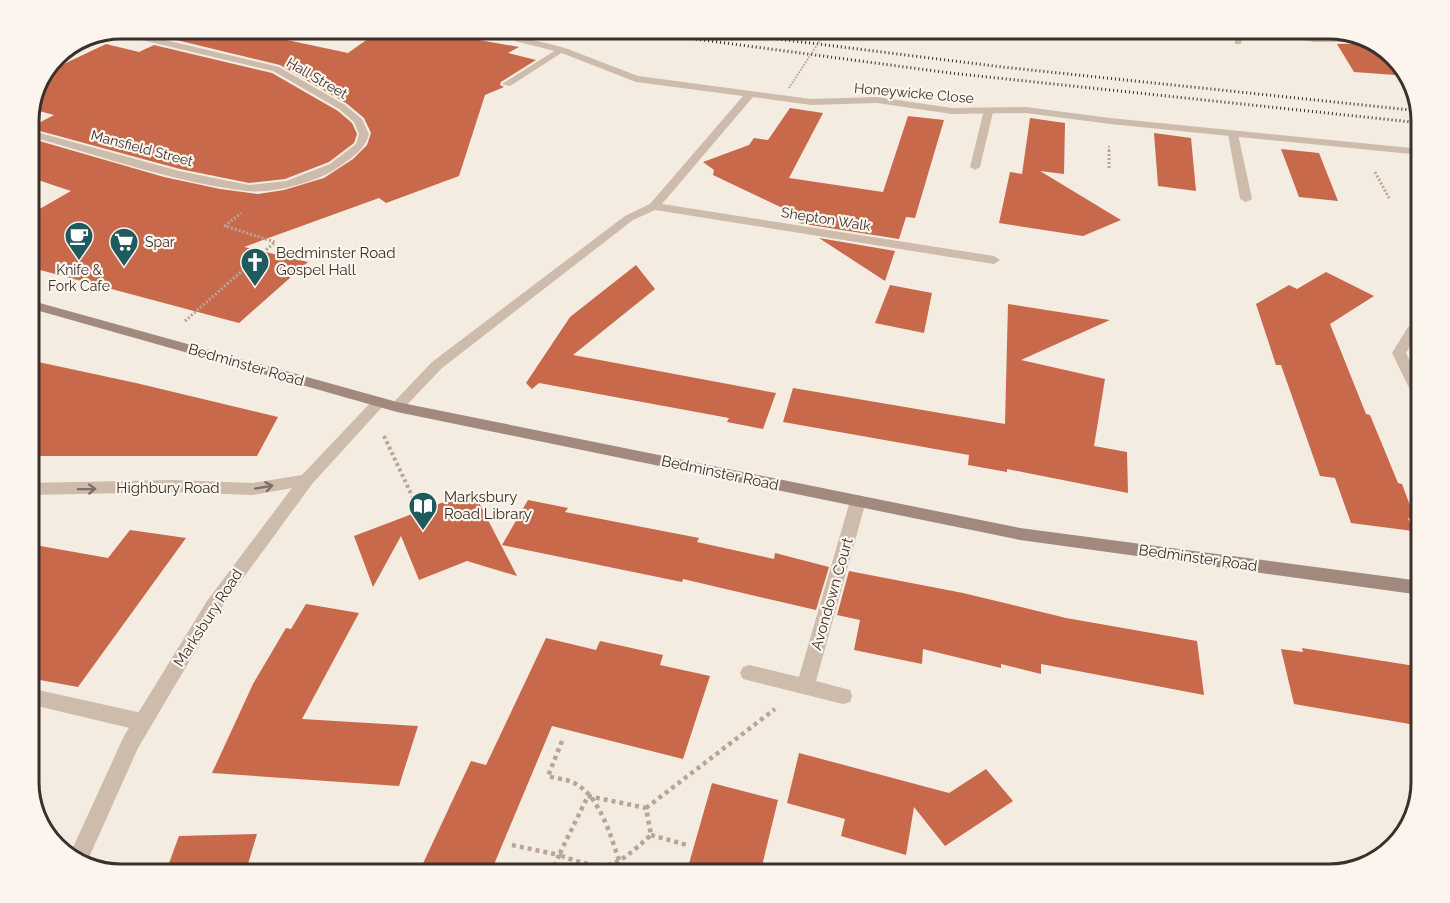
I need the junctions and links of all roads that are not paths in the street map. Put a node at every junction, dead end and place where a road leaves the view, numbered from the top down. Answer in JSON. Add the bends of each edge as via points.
{"nodes":[{"id":1,"x":149,"y":39,"type":"edge"},
{"id":2,"x":518,"y":39,"type":"dead end"},
{"id":3,"x":1238,"y":39,"type":"edge"},
{"id":4,"x":1314,"y":39,"type":"edge"},
{"id":5,"x":1337,"y":40,"type":"edge"},
{"id":6,"x":1238,"y":42,"type":"dead end"},
{"id":7,"x":562,"y":50,"type":"junction"},
{"id":8,"x":507,"y":84,"type":"dead end"},
{"id":9,"x":751,"y":93,"type":"junction"},
{"id":10,"x":988,"y":112,"type":"junction"},
{"id":11,"x":1233,"y":134,"type":"junction"},
{"id":12,"x":39,"y":137,"type":"edge"},
{"id":13,"x":1411,"y":151,"type":"edge"},
{"id":14,"x":975,"y":167,"type":"dead end"},
{"id":15,"x":248,"y":188,"type":"joint"},
{"id":16,"x":1246,"y":199,"type":"dead end"},
{"id":17,"x":654,"y":206,"type":"junction"},
{"id":18,"x":994,"y":260,"type":"dead end"},
{"id":19,"x":39,"y":307,"type":"edge"},
{"id":20,"x":1411,"y":333,"type":"edge"},
{"id":21,"x":1411,"y":378,"type":"edge"},
{"id":22,"x":382,"y":407,"type":"junction"},
{"id":23,"x":307,"y":480,"type":"junction"},
{"id":24,"x":39,"y":489,"type":"edge"},
{"id":25,"x":858,"y":501,"type":"junction"},
{"id":26,"x":1411,"y":587,"type":"edge"},
{"id":27,"x":748,"y":673,"type":"dead end"},
{"id":28,"x":805,"y":687,"type":"junction"},
{"id":29,"x":843,"y":696,"type":"dead end"},
{"id":30,"x":39,"y":698,"type":"edge"},
{"id":31,"x":142,"y":722,"type":"junction"},
{"id":32,"x":81,"y":853,"type":"edge"}],
"edges":[{"from":1,"to":15,"type":"street","name":"Hall Street","via":[[276,69],[342,107],[358,121],[364,134],[361,145],[333,166],[286,184]]},
{"from":2,"to":7,"type":"street","name":"Honeywicke Close"},
{"from":3,"to":6,"type":"street"},
{"from":4,"to":5,"type":"street"},
{"from":7,"to":8,"type":"street"},
{"from":7,"to":9,"type":"street","name":"Honeywicke Close","via":[[636,79]]},
{"from":9,"to":10,"type":"street","name":"Honeywicke Close","via":[[811,102],[877,100]]},
{"from":9,"to":17,"type":"street"},
{"from":10,"to":11,"type":"street","name":"Honeywicke Close","via":[[1026,110]]},
{"from":10,"to":14,"type":"street"},
{"from":11,"to":13,"type":"street","name":"Honeywicke Close"},
{"from":11,"to":16,"type":"street"},
{"from":12,"to":15,"type":"street","name":"Mansfield Street","via":[[178,174]]},
{"from":17,"to":18,"type":"street","name":"Shepton Walk"},
{"from":17,"to":22,"type":"street","via":[[629,218]]},
{"from":19,"to":22,"type":"main road","name":"Bedminster Road"},
{"from":20,"to":21,"type":"street","via":[[1399,353]]},
{"from":22,"to":23,"type":"street","name":"Marksbury Road"},
{"from":22,"to":25,"type":"main road","name":"Bedminster Road"},
{"from":24,"to":23,"type":"street","name":"Highbury Road","one_way":true,"via":[[253,489]]},
{"from":23,"to":31,"type":"street","name":"Marksbury Road","via":[[213,606]]},
{"from":25,"to":26,"type":"main road","name":"Bedminster Road","via":[[1020,534]]},
{"from":25,"to":28,"type":"street","name":"Avondown Court"},
{"from":27,"to":28,"type":"street"},
{"from":28,"to":29,"type":"street"},
{"from":30,"to":31,"type":"street"},
{"from":31,"to":32,"type":"street","name":"Marksbury Road"}]}
